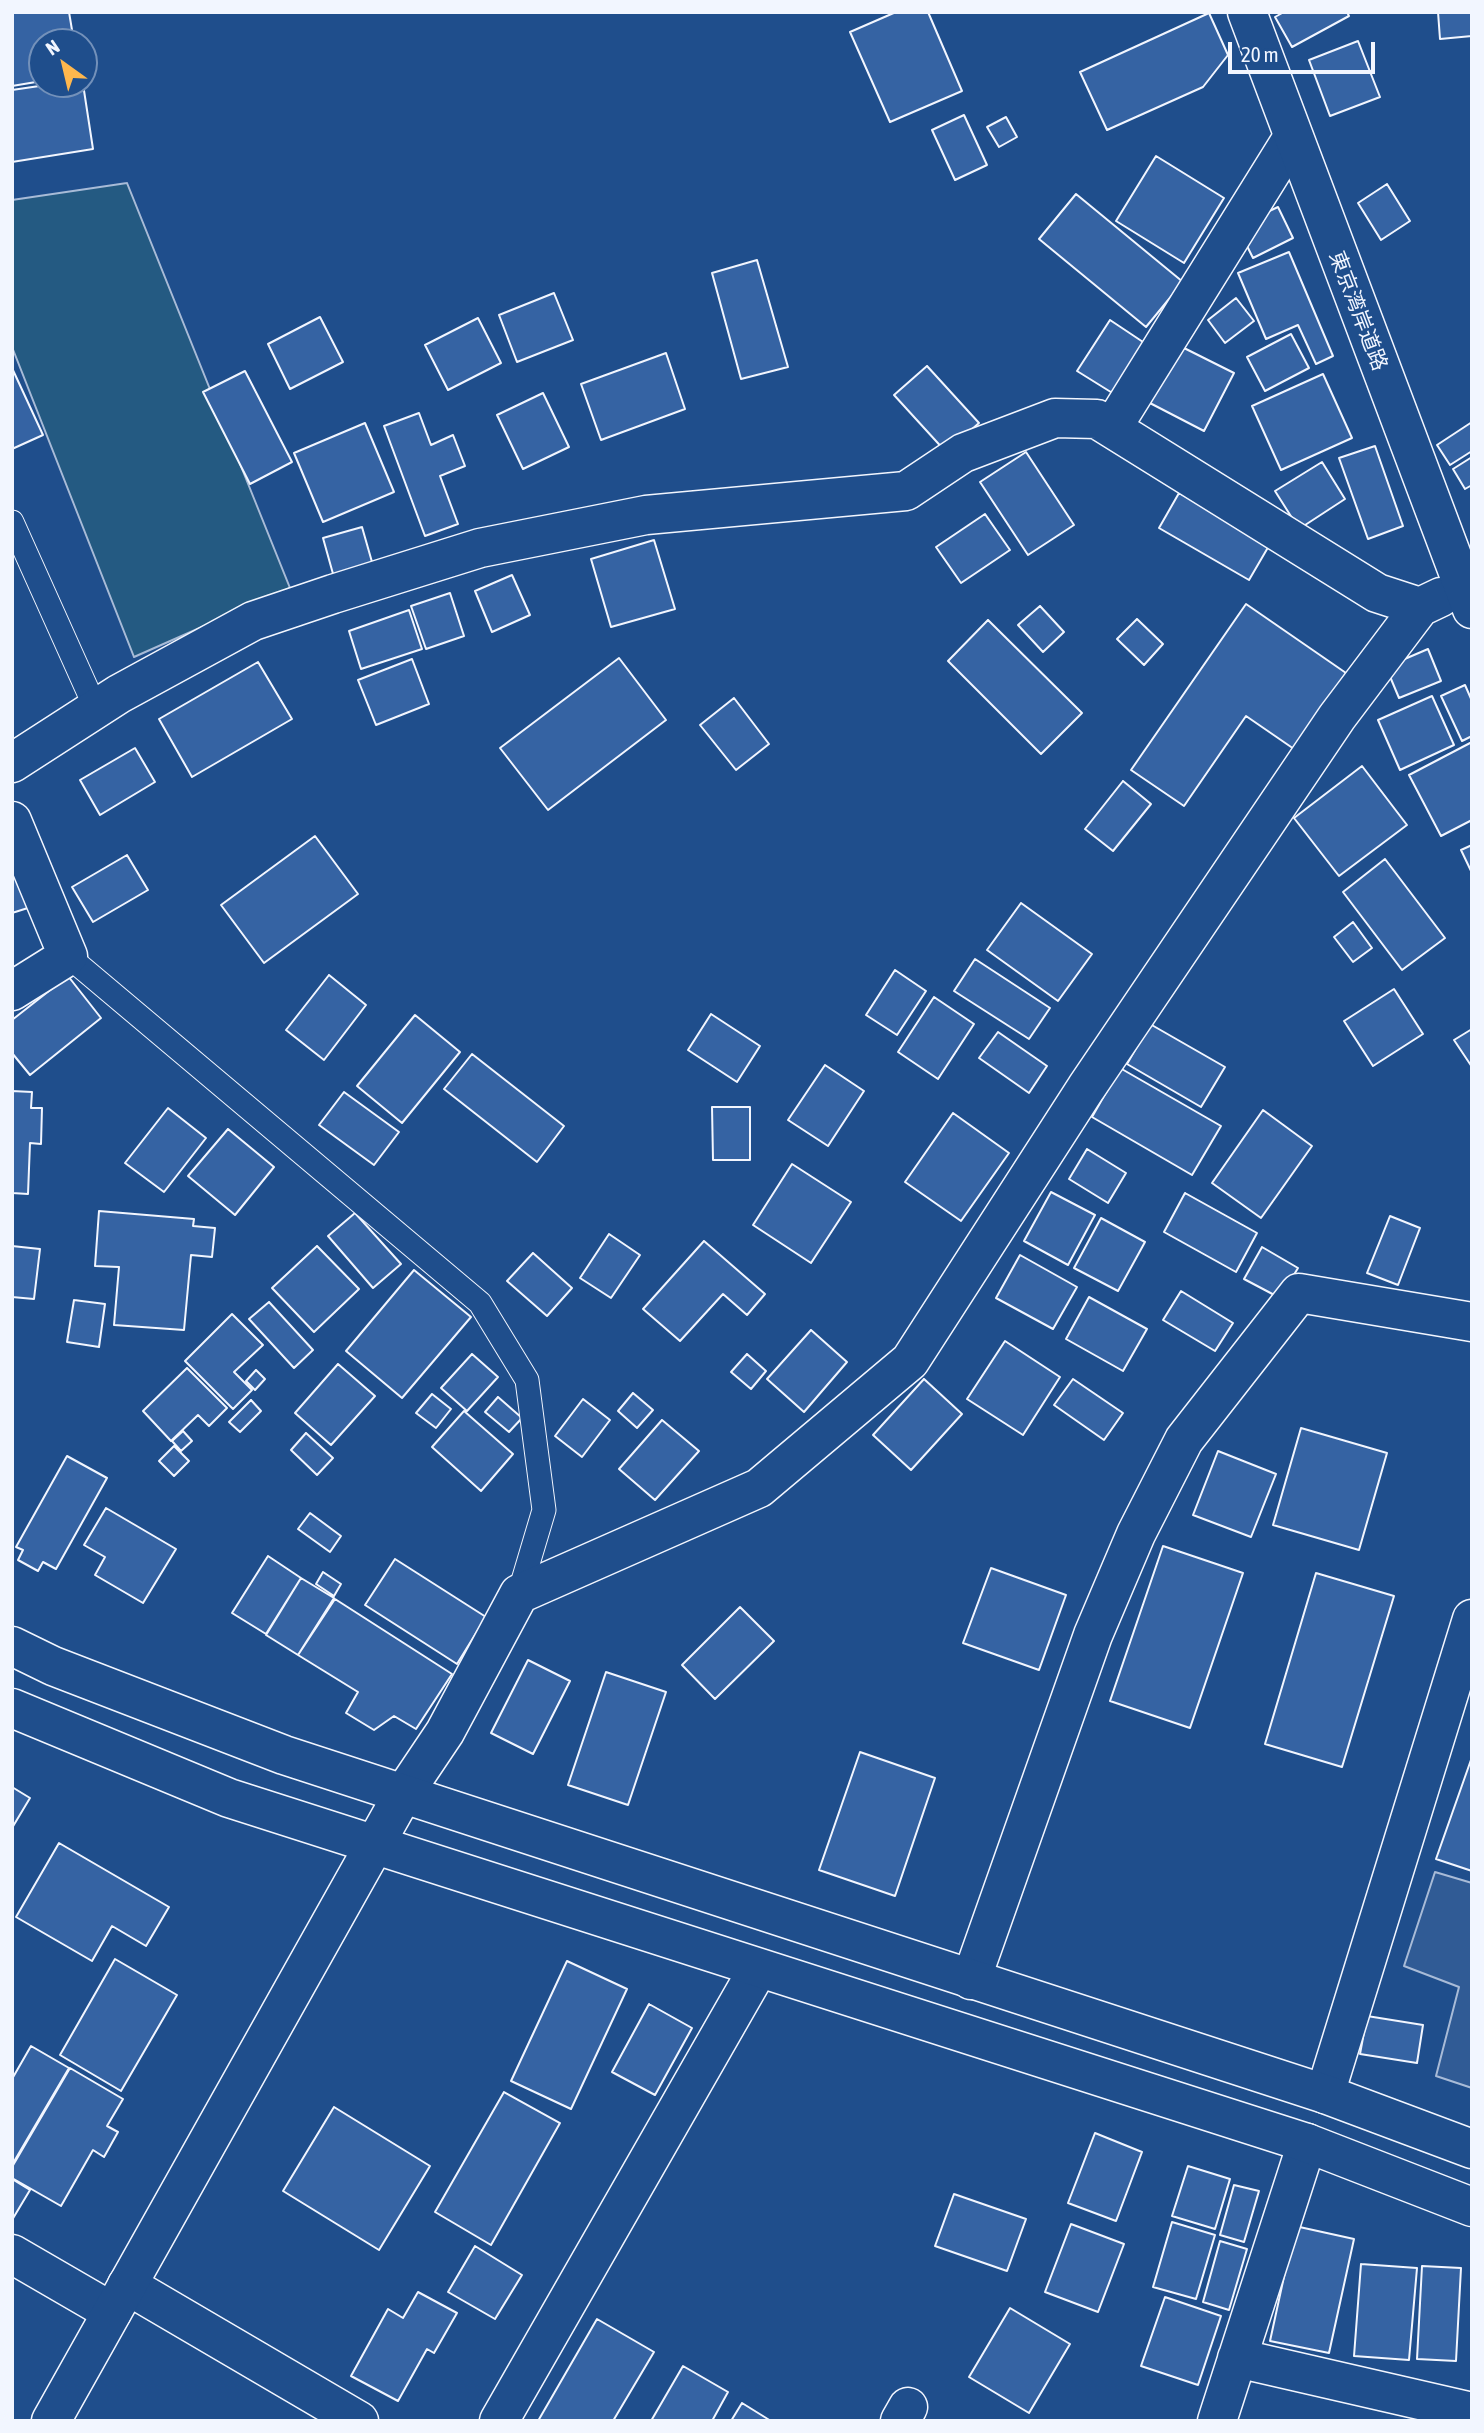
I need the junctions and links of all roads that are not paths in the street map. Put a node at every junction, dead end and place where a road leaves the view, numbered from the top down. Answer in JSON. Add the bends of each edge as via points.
{"nodes":[{"id":1,"x":1255,"y":16,"type":"edge"},
{"id":2,"x":1293,"y":137,"type":"junction"},
{"id":3,"x":1112,"y":428,"type":"junction"},
{"id":4,"x":12,"y":522,"type":"edge"},
{"id":5,"x":1469,"y":593,"type":"edge"},
{"id":6,"x":1420,"y":607,"type":"junction"},
{"id":7,"x":96,"y":709,"type":"junction"},
{"id":8,"x":12,"y":763,"type":"edge"},
{"id":9,"x":12,"y":821,"type":"edge"},
{"id":10,"x":68,"y":957,"type":"junction"},
{"id":11,"x":12,"y":991,"type":"edge"},
{"id":12,"x":1472,"y":1322,"type":"edge"},
{"id":13,"x":519,"y":1594,"type":"junction"},
{"id":14,"x":1472,"y":1619,"type":"edge"},
{"id":15,"x":12,"y":1646,"type":"edge"},
{"id":16,"x":12,"y":1708,"type":"edge"},
{"id":17,"x":402,"y":1796,"type":"junction"},
{"id":18,"x":374,"y":1847,"type":"junction"},
{"id":19,"x":758,"y":1969,"type":"junction"},
{"id":20,"x":971,"y":1980,"type":"junction"},
{"id":21,"x":1325,"y":2094,"type":"junction"},
{"id":22,"x":1307,"y":2143,"type":"junction"},
{"id":23,"x":1472,"y":2149,"type":"edge"},
{"id":24,"x":1472,"y":2207,"type":"edge"},
{"id":25,"x":12,"y":2254,"type":"edge"},
{"id":26,"x":120,"y":2299,"type":"junction"},
{"id":27,"x":1237,"y":2358,"type":"junction"},
{"id":28,"x":1472,"y":2412,"type":"edge"},
{"id":29,"x":51,"y":2421,"type":"edge"},
{"id":30,"x":359,"y":2421,"type":"edge"},
{"id":31,"x":499,"y":2421,"type":"edge"},
{"id":32,"x":1217,"y":2421,"type":"edge"}],
"edges":[{"from":1,"to":2,"type":"main road","name":"東京湾岸道路"},
{"from":2,"to":3,"type":"main road"},
{"from":2,"to":5,"type":"main road","name":"東京湾岸道路"},
{"from":3,"to":6,"type":"main road","via":[[1377,593]]},
{"from":3,"to":7,"type":"main road","via":[[1097,419],[1055,418],[963,453],[906,491],[646,515],[480,548],[253,621]]},
{"from":4,"to":7,"type":"lane"},
{"from":5,"to":6,"type":"main road"},
{"from":6,"to":13,"type":"main road","via":[[1337,717],[1086,1088],[910,1361],[759,1488]]},
{"from":7,"to":8,"type":"main road"},
{"from":9,"to":10,"type":"main road"},
{"from":10,"to":11,"type":"main road"},
{"from":10,"to":13,"type":"lane","via":[[480,1303],[527,1380],[544,1510]]},
{"from":12,"to":20,"type":"main road","via":[[1299,1293],[1184,1440],[1136,1534],[1093,1635]]},
{"from":13,"to":17,"type":"main road","via":[[445,1732]]},
{"from":14,"to":21,"type":"main road"},
{"from":15,"to":17,"type":"main road","via":[[246,1742]]},
{"from":16,"to":18,"type":"main road","via":[[229,1798]]},
{"from":17,"to":18,"type":"main road"},
{"from":17,"to":20,"type":"main road"},
{"from":18,"to":19,"type":"main road"},
{"from":18,"to":26,"type":"main road"},
{"from":19,"to":22,"type":"main road"},
{"from":19,"to":31,"type":"main road"},
{"from":20,"to":21,"type":"main road"},
{"from":21,"to":23,"type":"main road"},
{"from":22,"to":24,"type":"main road"},
{"from":22,"to":27,"type":"main road"},
{"from":25,"to":26,"type":"main road"},
{"from":26,"to":29,"type":"main road"},
{"from":26,"to":30,"type":"main road"},
{"from":27,"to":28,"type":"main road"},
{"from":27,"to":32,"type":"main road"}]}
